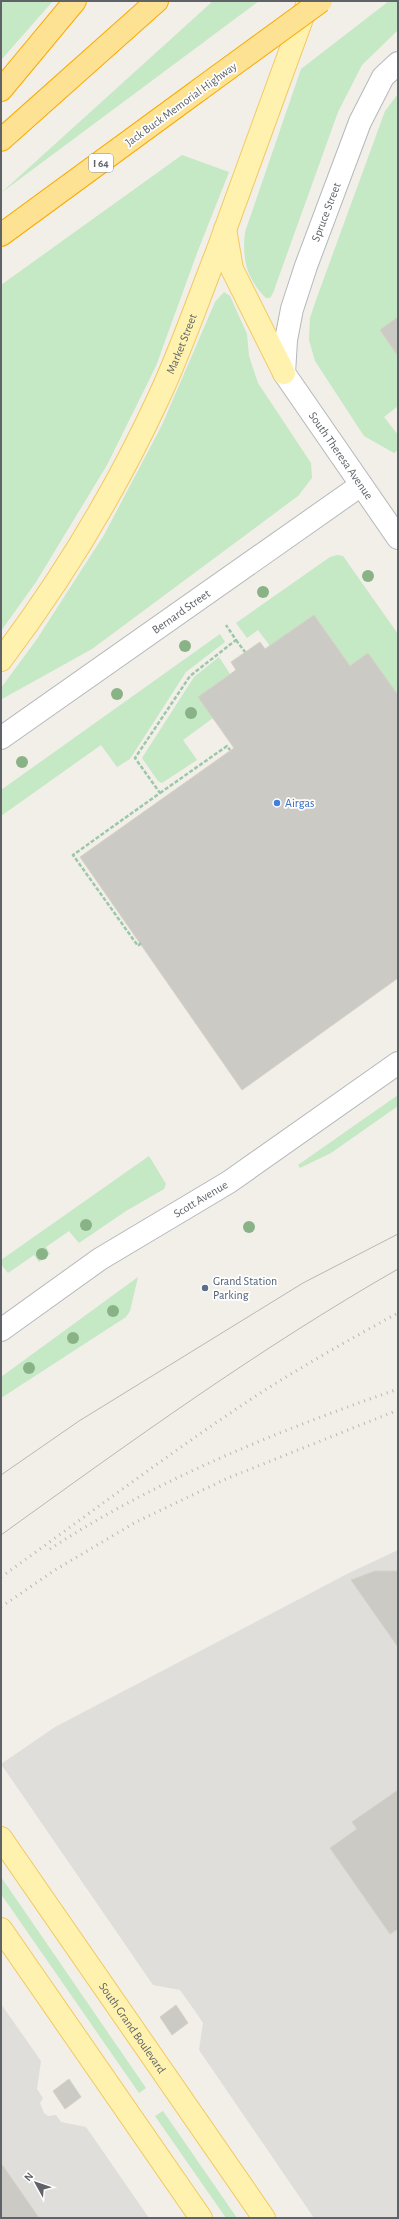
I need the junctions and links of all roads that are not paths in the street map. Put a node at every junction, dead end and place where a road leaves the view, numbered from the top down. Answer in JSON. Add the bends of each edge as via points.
{"nodes":[{"id":1,"x":75,"y":1,"type":"edge"},
{"id":2,"x":156,"y":1,"type":"edge"},
{"id":3,"x":309,"y":1,"type":"edge"},
{"id":4,"x":321,"y":1,"type":"edge"},
{"id":5,"x":398,"y":63,"type":"edge"},
{"id":6,"x":1,"y":90,"type":"edge"},
{"id":7,"x":1,"y":140,"type":"edge"},
{"id":8,"x":225,"y":229,"type":"junction"},
{"id":9,"x":1,"y":235,"type":"edge"},
{"id":10,"x":284,"y":373,"type":"junction"},
{"id":11,"x":362,"y":485,"type":"junction"},
{"id":12,"x":398,"y":538,"type":"edge"},
{"id":13,"x":1,"y":660,"type":"edge"},
{"id":14,"x":1,"y":738,"type":"edge"},
{"id":15,"x":398,"y":1063,"type":"edge"},
{"id":16,"x":1,"y":1330,"type":"edge"},
{"id":17,"x":1,"y":1838,"type":"edge"},
{"id":18,"x":1,"y":1929,"type":"edge"},
{"id":19,"x":201,"y":2218,"type":"edge"},
{"id":20,"x":264,"y":2218,"type":"edge"}],
"edges":[{"from":1,"to":6,"type":"highway"},
{"from":2,"to":7,"type":"highway"},
{"from":3,"to":8,"type":"main road","name":"Market Street"},
{"from":4,"to":9,"type":"highway","name":"Jack Buck Memorial Highway","number":"I 64","bridge":true},
{"from":5,"to":10,"type":"street","name":"Spruce Street","via":[[383,77],[360,122],[306,266],[289,324]]},
{"from":8,"to":10,"type":"main road","via":[[232,268]]},
{"from":8,"to":13,"type":"main road","name":"Market Street","via":[[159,397],[110,495],[32,619]]},
{"from":10,"to":11,"type":"street","name":"South Theresa Avenue"},
{"from":11,"to":12,"type":"street","name":"South Theresa Avenue"},
{"from":11,"to":14,"type":"street","name":"Bernard Street"},
{"from":15,"to":16,"type":"street","name":"Scott Avenue","via":[[229,1182],[100,1259]]},
{"from":17,"to":20,"type":"main road","name":"South Grand Boulevard"},
{"from":18,"to":19,"type":"main road"}]}
